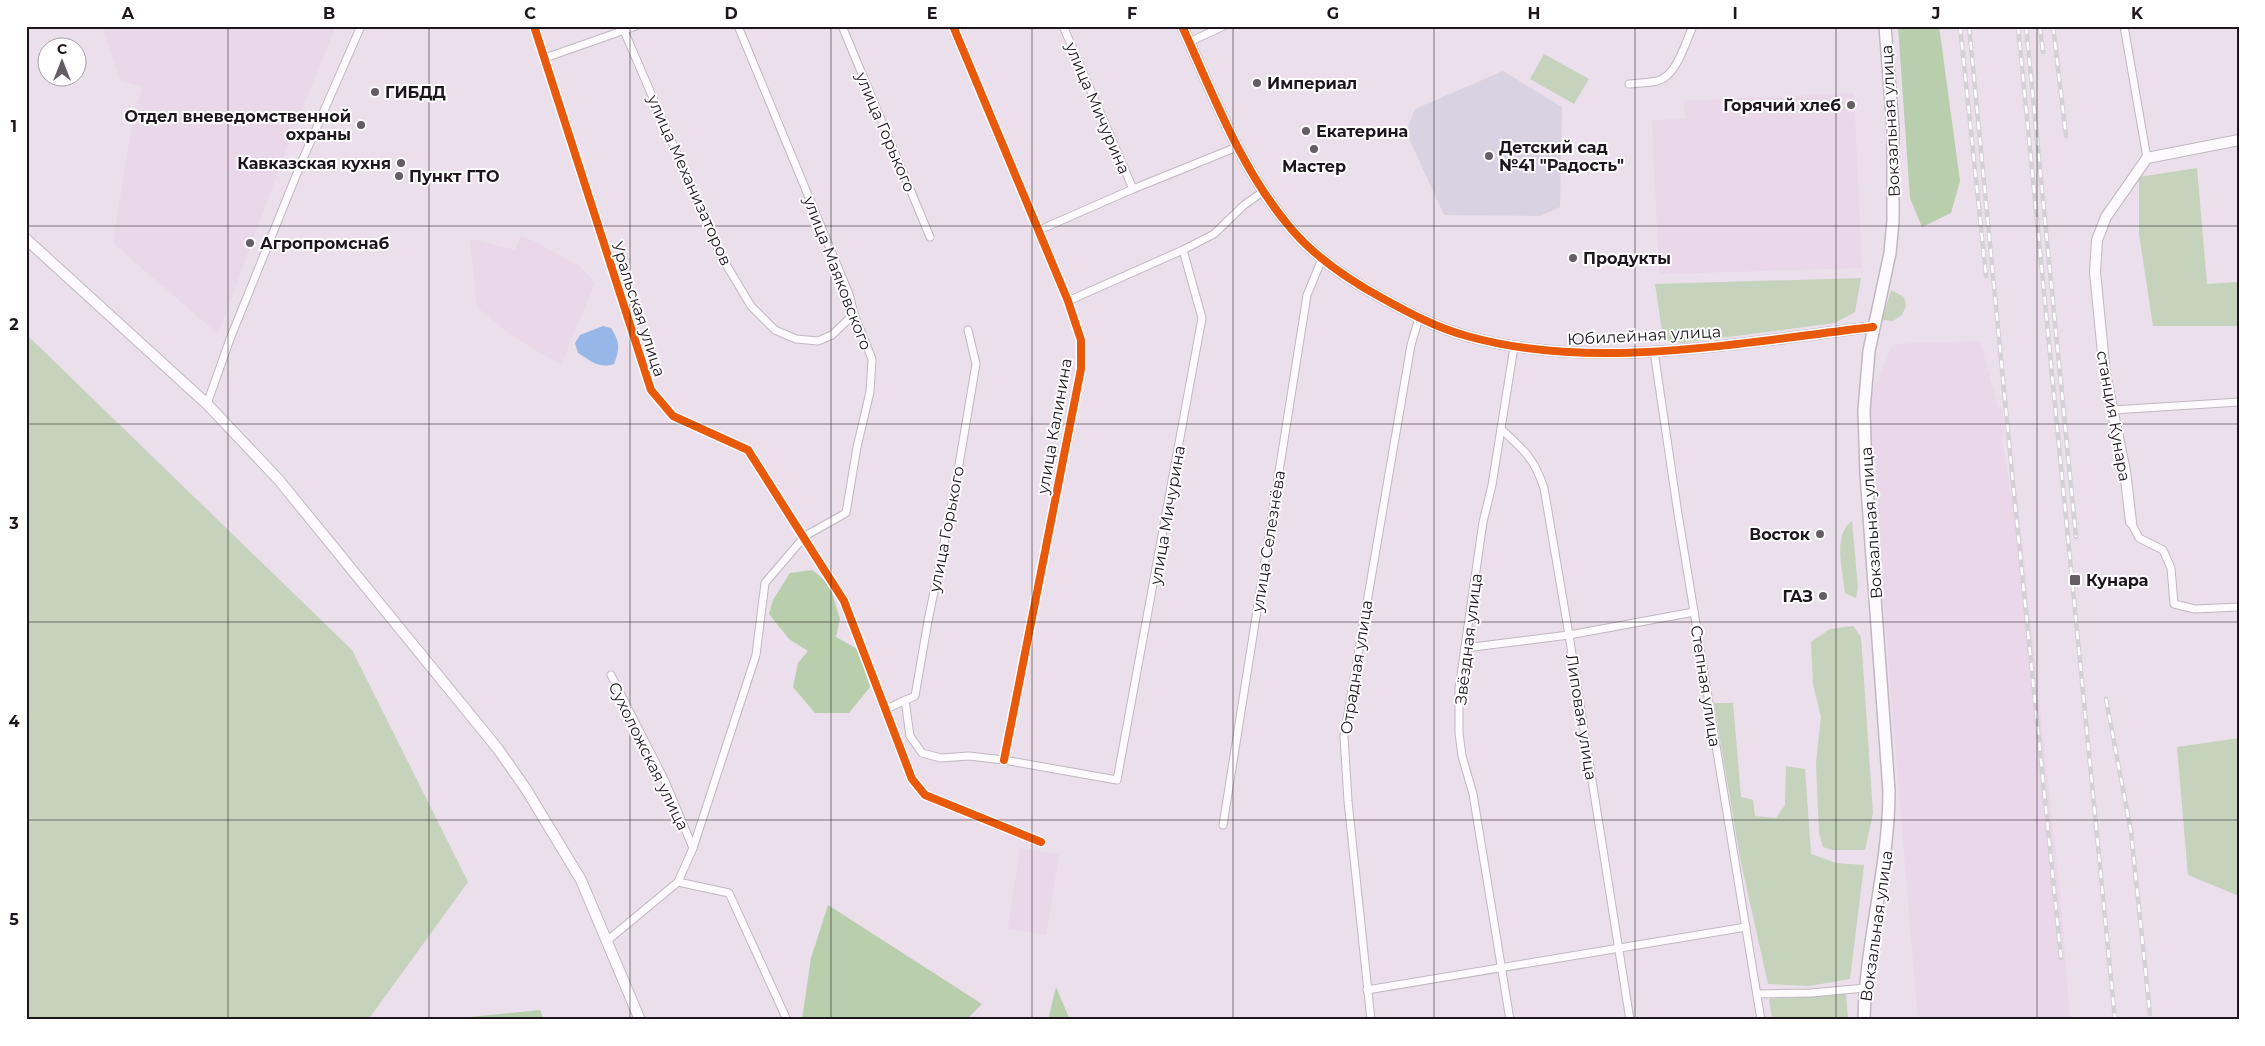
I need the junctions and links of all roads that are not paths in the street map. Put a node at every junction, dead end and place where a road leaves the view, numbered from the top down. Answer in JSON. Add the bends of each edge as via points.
{"nodes":[{"id":1,"x":362,"y":26,"type":"edge"},
{"id":2,"x":534,"y":26,"type":"edge"},
{"id":3,"x":636,"y":26,"type":"edge"},
{"id":4,"x":738,"y":26,"type":"edge"},
{"id":5,"x":842,"y":26,"type":"edge"},
{"id":6,"x":953,"y":26,"type":"edge"},
{"id":7,"x":1063,"y":26,"type":"edge"},
{"id":8,"x":1182,"y":26,"type":"edge"},
{"id":9,"x":1224,"y":26,"type":"edge"},
{"id":10,"x":1693,"y":26,"type":"edge"},
{"id":11,"x":1886,"y":26,"type":"edge"},
{"id":12,"x":2124,"y":26,"type":"edge"},
{"id":13,"x":623,"y":29,"type":"edge"},
{"id":14,"x":1189,"y":42,"type":"junction"},
{"id":15,"x":545,"y":58,"type":"junction"},
{"id":16,"x":1629,"y":84,"type":"dead end"},
{"id":17,"x":2239,"y":140,"type":"edge"},
{"id":18,"x":1237,"y":147,"type":"junction"},
{"id":19,"x":2147,"y":158,"type":"junction"},
{"id":20,"x":1133,"y":189,"type":"junction"},
{"id":21,"x":1264,"y":190,"type":"junction"},
{"id":22,"x":1037,"y":231,"type":"junction"},
{"id":23,"x":930,"y":237,"type":"dead end"},
{"id":24,"x":26,"y":239,"type":"edge"},
{"id":25,"x":1183,"y":250,"type":"junction"},
{"id":26,"x":1322,"y":259,"type":"junction"},
{"id":27,"x":1068,"y":301,"type":"junction"},
{"id":28,"x":854,"y":314,"type":"junction"},
{"id":29,"x":1419,"y":318,"type":"junction"},
{"id":30,"x":1873,"y":328,"type":"junction"},
{"id":31,"x":968,"y":330,"type":"dead end"},
{"id":32,"x":1514,"y":347,"type":"junction"},
{"id":33,"x":1654,"y":351,"type":"junction"},
{"id":34,"x":2239,"y":402,"type":"edge"},
{"id":35,"x":207,"y":404,"type":"junction"},
{"id":36,"x":2113,"y":410,"type":"junction"},
{"id":37,"x":1501,"y":430,"type":"junction"},
{"id":38,"x":2131,"y":522,"type":"joint"},
{"id":39,"x":805,"y":536,"type":"junction"},
{"id":40,"x":2239,"y":606,"type":"edge"},
{"id":41,"x":1694,"y":612,"type":"junction"},
{"id":42,"x":1569,"y":635,"type":"junction"},
{"id":43,"x":1465,"y":648,"type":"junction"},
{"id":44,"x":611,"y":675,"type":"dead end"},
{"id":45,"x":905,"y":700,"type":"junction"},
{"id":46,"x":886,"y":709,"type":"junction"},
{"id":47,"x":1004,"y":760,"type":"junction"},
{"id":48,"x":1223,"y":825,"type":"dead end"},
{"id":49,"x":1041,"y":842,"type":"dead end"},
{"id":50,"x":692,"y":848,"type":"junction"},
{"id":51,"x":678,"y":882,"type":"junction"},
{"id":52,"x":1746,"y":927,"type":"junction"},
{"id":53,"x":608,"y":940,"type":"junction"},
{"id":54,"x":1619,"y":949,"type":"junction"},
{"id":55,"x":1500,"y":969,"type":"junction"},
{"id":56,"x":1865,"y":988,"type":"junction"},
{"id":57,"x":1367,"y":990,"type":"junction"},
{"id":58,"x":1757,"y":994,"type":"junction"},
{"id":59,"x":640,"y":1020,"type":"edge"},
{"id":60,"x":787,"y":1020,"type":"edge"},
{"id":61,"x":1371,"y":1020,"type":"edge"},
{"id":62,"x":1510,"y":1020,"type":"edge"},
{"id":63,"x":1630,"y":1020,"type":"edge"},
{"id":64,"x":1761,"y":1020,"type":"edge"},
{"id":65,"x":1864,"y":1020,"type":"edge"}],
"edges":[{"from":1,"to":35,"type":"street","via":[[302,161]]},
{"from":2,"to":15,"type":"street","name":"Уральская улица"},
{"from":3,"to":13,"type":"street"},
{"from":4,"to":28,"type":"street","name":"улица Маяковского","via":[[841,272]]},
{"from":5,"to":23,"type":"street","name":"улица Горького"},
{"from":6,"to":22,"type":"street","name":"улица Калинина"},
{"from":7,"to":20,"type":"street","name":"улица Мичурина"},
{"from":8,"to":14,"type":"street","name":"Юбилейная улица"},
{"from":9,"to":14,"type":"street"},
{"from":10,"to":16,"type":"street","via":[[1669,75]]},
{"from":11,"to":30,"type":"main road","name":"Вокзальная улица","via":[[1894,204],[1890,253]]},
{"from":12,"to":19,"type":"street"},
{"from":13,"to":15,"type":"street"},
{"from":13,"to":28,"type":"street","name":"улица Механизаторов","via":[[721,256],[751,306],[775,330],[796,339],[818,341],[832,335]]},
{"from":14,"to":18,"type":"street","name":"Юбилейная улица"},
{"from":15,"to":39,"type":"street","name":"Уральская улица","via":[[651,390],[673,416],[748,450]]},
{"from":17,"to":19,"type":"street"},
{"from":18,"to":20,"type":"street"},
{"from":18,"to":21,"type":"street","name":"Юбилейная улица"},
{"from":19,"to":36,"type":"street","name":"станция Кунара","via":[[2106,216],[2097,240],[2098,319]]},
{"from":20,"to":22,"type":"street"},
{"from":21,"to":25,"type":"street","via":[[1214,234]]},
{"from":21,"to":26,"type":"street","name":"Юбилейная улица","via":[[1288,225]]},
{"from":22,"to":27,"type":"street","name":"улица Калинина"},
{"from":24,"to":35,"type":"street"},
{"from":25,"to":27,"type":"street"},
{"from":25,"to":47,"type":"street","name":"улица Мичурина","via":[[1202,318],[1117,780]]},
{"from":26,"to":29,"type":"street","name":"Юбилейная улица","via":[[1360,286]]},
{"from":26,"to":48,"type":"street","name":"улица Селезнёва","via":[[1307,295]]},
{"from":27,"to":47,"type":"street","name":"улица Калинина","via":[[1081,340],[1081,368]]},
{"from":28,"to":39,"type":"street","name":"улица Маяковского","via":[[872,359],[871,384],[846,513]]},
{"from":29,"to":32,"type":"street","name":"Юбилейная улица","via":[[1465,336]]},
{"from":29,"to":57,"type":"street","name":"Отрадная улица","via":[[1411,345],[1344,737]]},
{"from":30,"to":33,"type":"street","name":"Юбилейная улица"},
{"from":30,"to":56,"type":"main road","name":"Вокзальная улица","via":[[1865,381],[1866,465],[1889,822]]},
{"from":31,"to":45,"type":"street","name":"улица Горького","via":[[976,364],[967,423],[915,696]]},
{"from":32,"to":33,"type":"street","name":"Юбилейная улица","via":[[1558,353]]},
{"from":32,"to":37,"type":"street","name":"Звёздная улица"},
{"from":33,"to":41,"type":"street","name":"Степная улица"},
{"from":34,"to":36,"type":"street"},
{"from":35,"to":53,"type":"street","via":[[278,479],[498,749],[560,842]]},
{"from":36,"to":38,"type":"street","name":"станция Кунара"},
{"from":37,"to":42,"type":"street","name":"Липовая улица","via":[[1524,449],[1537,467],[1544,488]]},
{"from":37,"to":43,"type":"street","name":"Звёздная улица"},
{"from":38,"to":40,"type":"street","name":"станция Кунара","via":[[2139,538],[2163,550],[2172,568],[2174,604],[2195,609]]},
{"from":39,"to":46,"type":"street","name":"Уральская улица","via":[[844,601]]},
{"from":39,"to":50,"type":"street","via":[[765,583],[756,655]]},
{"from":41,"to":42,"type":"street"},
{"from":41,"to":52,"type":"street","name":"Степная улица"},
{"from":42,"to":43,"type":"street"},
{"from":42,"to":54,"type":"street","name":"Липовая улица"},
{"from":43,"to":55,"type":"street","name":"Звёздная улица","via":[[1459,688],[1459,733]]},
{"from":44,"to":50,"type":"street","name":"Сухоложская улица","via":[[665,781]]},
{"from":45,"to":46,"type":"street"},
{"from":45,"to":47,"type":"street","via":[[910,736],[922,754],[941,758],[970,756]]},
{"from":46,"to":49,"type":"street","name":"Уральская улица","via":[[912,778],[925,795]]},
{"from":50,"to":51,"type":"street","name":"Сухоложская улица"},
{"from":51,"to":53,"type":"street"},
{"from":51,"to":60,"type":"street","via":[[729,893]]},
{"from":52,"to":54,"type":"street"},
{"from":52,"to":58,"type":"street","name":"Степная улица"},
{"from":53,"to":59,"type":"street"},
{"from":54,"to":55,"type":"street"},
{"from":54,"to":63,"type":"street","name":"Липовая улица"},
{"from":55,"to":57,"type":"street"},
{"from":55,"to":62,"type":"street","name":"Звёздная улица"},
{"from":56,"to":58,"type":"street"},
{"from":56,"to":65,"type":"main road","name":"Вокзальная улица"},
{"from":57,"to":61,"type":"street","name":"Отрадная улица"},
{"from":58,"to":64,"type":"street","name":"Степная улица"}]}
